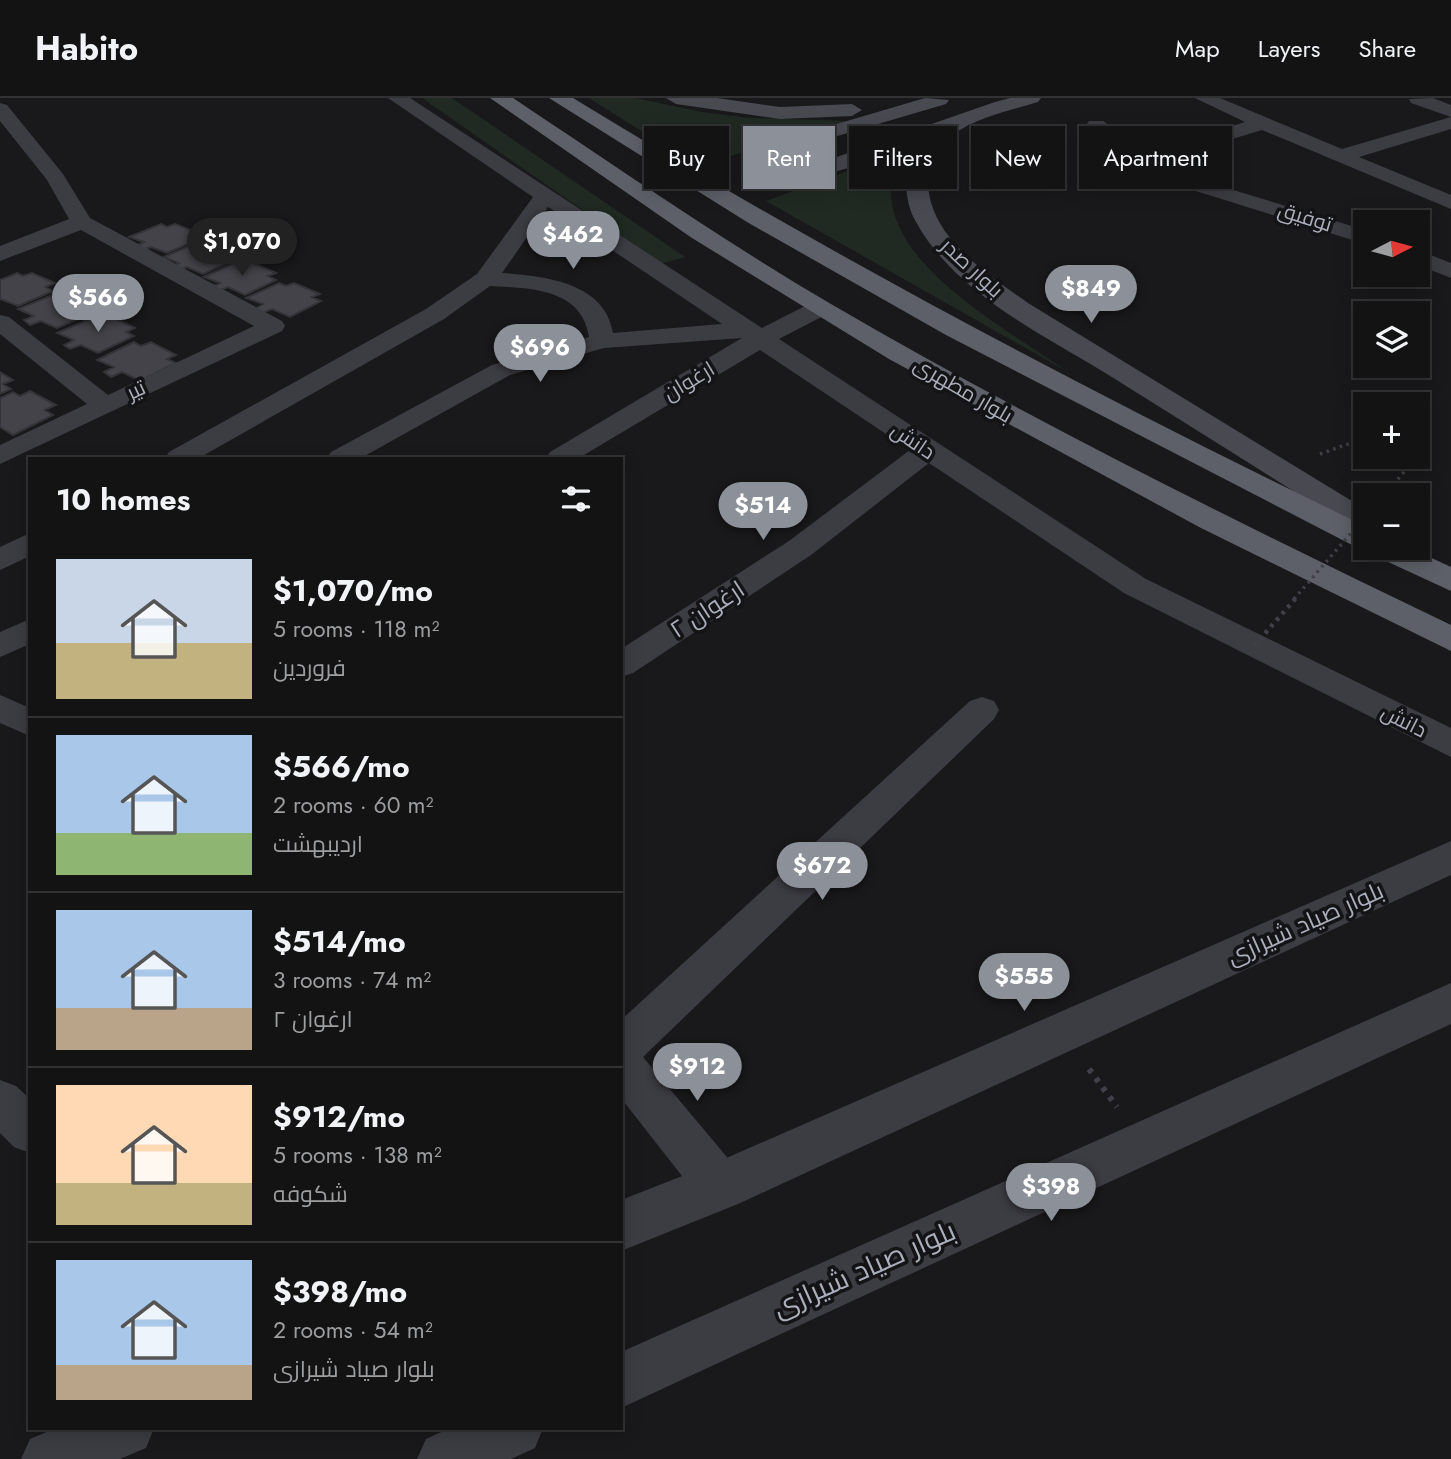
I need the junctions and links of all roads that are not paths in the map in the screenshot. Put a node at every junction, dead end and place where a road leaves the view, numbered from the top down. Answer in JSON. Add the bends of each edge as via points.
{"nodes":[{"id":1,"x":397,"y":98,"type":"edge"},
{"id":2,"x":500,"y":98,"type":"edge"},
{"id":3,"x":559,"y":98,"type":"edge"},
{"id":4,"x":676,"y":98,"type":"edge"},
{"id":5,"x":1031,"y":98,"type":"edge"},
{"id":6,"x":1204,"y":98,"type":"edge"},
{"id":7,"x":942,"y":99,"type":"edge"},
{"id":8,"x":1418,"y":99,"type":"edge"},
{"id":9,"x":0,"y":109,"type":"edge"},
{"id":10,"x":1451,"y":111,"type":"edge"},
{"id":11,"x":972,"y":116,"type":"junction"},
{"id":12,"x":1262,"y":123,"type":"junction"},
{"id":13,"x":1451,"y":123,"type":"edge"},
{"id":14,"x":1232,"y":132,"type":"edge"},
{"id":15,"x":1340,"y":156,"type":"junction"},
{"id":16,"x":1209,"y":189,"type":"edge"},
{"id":17,"x":545,"y":195,"type":"junction"},
{"id":18,"x":1451,"y":203,"type":"edge"},
{"id":19,"x":82,"y":222,"type":"junction"},
{"id":20,"x":1353,"y":233,"type":"edge"},
{"id":21,"x":0,"y":254,"type":"edge"},
{"id":22,"x":1430,"y":262,"type":"edge"},
{"id":23,"x":1451,"y":271,"type":"edge"},
{"id":24,"x":485,"y":279,"type":"junction"},
{"id":25,"x":820,"y":308,"type":"junction"},
{"id":26,"x":0,"y":322,"type":"edge"},
{"id":27,"x":753,"y":334,"type":"junction"},
{"id":28,"x":602,"y":341,"type":"junction"},
{"id":29,"x":104,"y":405,"type":"junction"},
{"id":30,"x":927,"y":450,"type":"junction"},
{"id":31,"x":0,"y":456,"type":"edge"},
{"id":32,"x":181,"y":457,"type":"edge"},
{"id":33,"x":343,"y":457,"type":"edge"},
{"id":34,"x":562,"y":457,"type":"edge"},
{"id":35,"x":1353,"y":516,"type":"edge"},
{"id":36,"x":1353,"y":532,"type":"edge"},
{"id":37,"x":28,"y":544,"type":"edge"},
{"id":38,"x":0,"y":559,"type":"edge"},
{"id":39,"x":1411,"y":560,"type":"edge"},
{"id":40,"x":1423,"y":560,"type":"edge"},
{"id":41,"x":1451,"y":578,"type":"edge"},
{"id":42,"x":28,"y":631,"type":"edge"},
{"id":43,"x":1451,"y":639,"type":"edge"},
{"id":44,"x":0,"y":646,"type":"edge"},
{"id":45,"x":623,"y":664,"type":"edge"},
{"id":46,"x":0,"y":708,"type":"edge"},
{"id":47,"x":982,"y":710,"type":"dead end"},
{"id":48,"x":28,"y":722,"type":"edge"},
{"id":49,"x":1451,"y":744,"type":"edge"},
{"id":50,"x":1451,"y":857,"type":"edge"},
{"id":51,"x":1451,"y":1003,"type":"edge"},
{"id":52,"x":623,"y":1047,"type":"edge"},
{"id":53,"x":623,"y":1065,"type":"edge"},
{"id":54,"x":0,"y":1101,"type":"edge"},
{"id":55,"x":28,"y":1129,"type":"edge"},
{"id":56,"x":720,"y":1186,"type":"junction"},
{"id":57,"x":623,"y":1225,"type":"edge"},
{"id":58,"x":623,"y":1379,"type":"edge"},
{"id":59,"x":121,"y":1430,"type":"edge"},
{"id":60,"x":510,"y":1430,"type":"edge"},
{"id":61,"x":50,"y":1459,"type":"edge"},
{"id":62,"x":446,"y":1459,"type":"edge"}],
"edges":[{"from":1,"to":17,"type":"street","name":"دانش"},
{"from":2,"to":25,"type":"highway","name":"بلوار مطهری"},
{"from":3,"to":36,"type":"highway","via":[[696,185],[805,245],[1106,409]]},
{"from":4,"to":7,"type":"main road","via":[[780,113],[829,113]]},
{"from":5,"to":11,"type":"main road","name":"بلوار صدر"},
{"from":6,"to":12,"type":"street"},
{"from":7,"to":11,"type":"main road","via":[[776,148],[766,154],[765,162],[785,171],[823,169]]},
{"from":8,"to":10,"type":"street"},
{"from":9,"to":19,"type":"street","via":[[56,178]]},
{"from":11,"to":35,"type":"main road","name":"بلوار صدر","via":[[934,139],[923,155],[918,198],[929,227],[987,288]]},
{"from":12,"to":14,"type":"street"},
{"from":12,"to":15,"type":"street"},
{"from":13,"to":15,"type":"street"},
{"from":15,"to":18,"type":"street"},
{"from":16,"to":20,"type":"street","name":"توفیق"},
{"from":17,"to":24,"type":"street"},
{"from":17,"to":27,"type":"street","name":"دانش"},
{"from":19,"to":21,"type":"street"},
{"from":19,"to":29,"type":"street","name":"تیر","via":[[272,326]]},
{"from":22,"to":23,"type":"street"},
{"from":24,"to":28,"type":"street","via":[[532,282],[572,294],[597,315]]},
{"from":24,"to":32,"type":"street","via":[[435,314]]},
{"from":25,"to":27,"type":"street","name":"ارغوان"},
{"from":25,"to":43,"type":"highway","name":"بلوار مطهری","via":[[1026,425]]},
{"from":26,"to":29,"type":"street"},
{"from":27,"to":28,"type":"street"},
{"from":27,"to":30,"type":"street","name":"دانش"},
{"from":27,"to":34,"type":"street","name":"ارغوان"},
{"from":28,"to":33,"type":"street","via":[[501,370]]},
{"from":29,"to":31,"type":"street","name":"تیر"},
{"from":30,"to":45,"type":"street","name":"ارغوان ۲","via":[[800,548]]},
{"from":30,"to":49,"type":"street","name":"دانش","via":[[1135,586]]},
{"from":37,"to":38,"type":"street"},
{"from":39,"to":41,"type":"highway"},
{"from":40,"to":41,"type":"main road"},
{"from":42,"to":44,"type":"street"},
{"from":46,"to":48,"type":"street"},
{"from":47,"to":52,"type":"street"},
{"from":50,"to":56,"type":"street","name":"بلوار صیاد شیرازی"},
{"from":51,"to":58,"type":"street","name":"بلوار صیاد شیرازی"},
{"from":53,"to":56,"type":"street"},
{"from":54,"to":55,"type":"street"},
{"from":56,"to":57,"type":"street","name":"بلوار صیاد شیرازی"},
{"from":59,"to":61,"type":"street"},
{"from":60,"to":62,"type":"street"}]}
